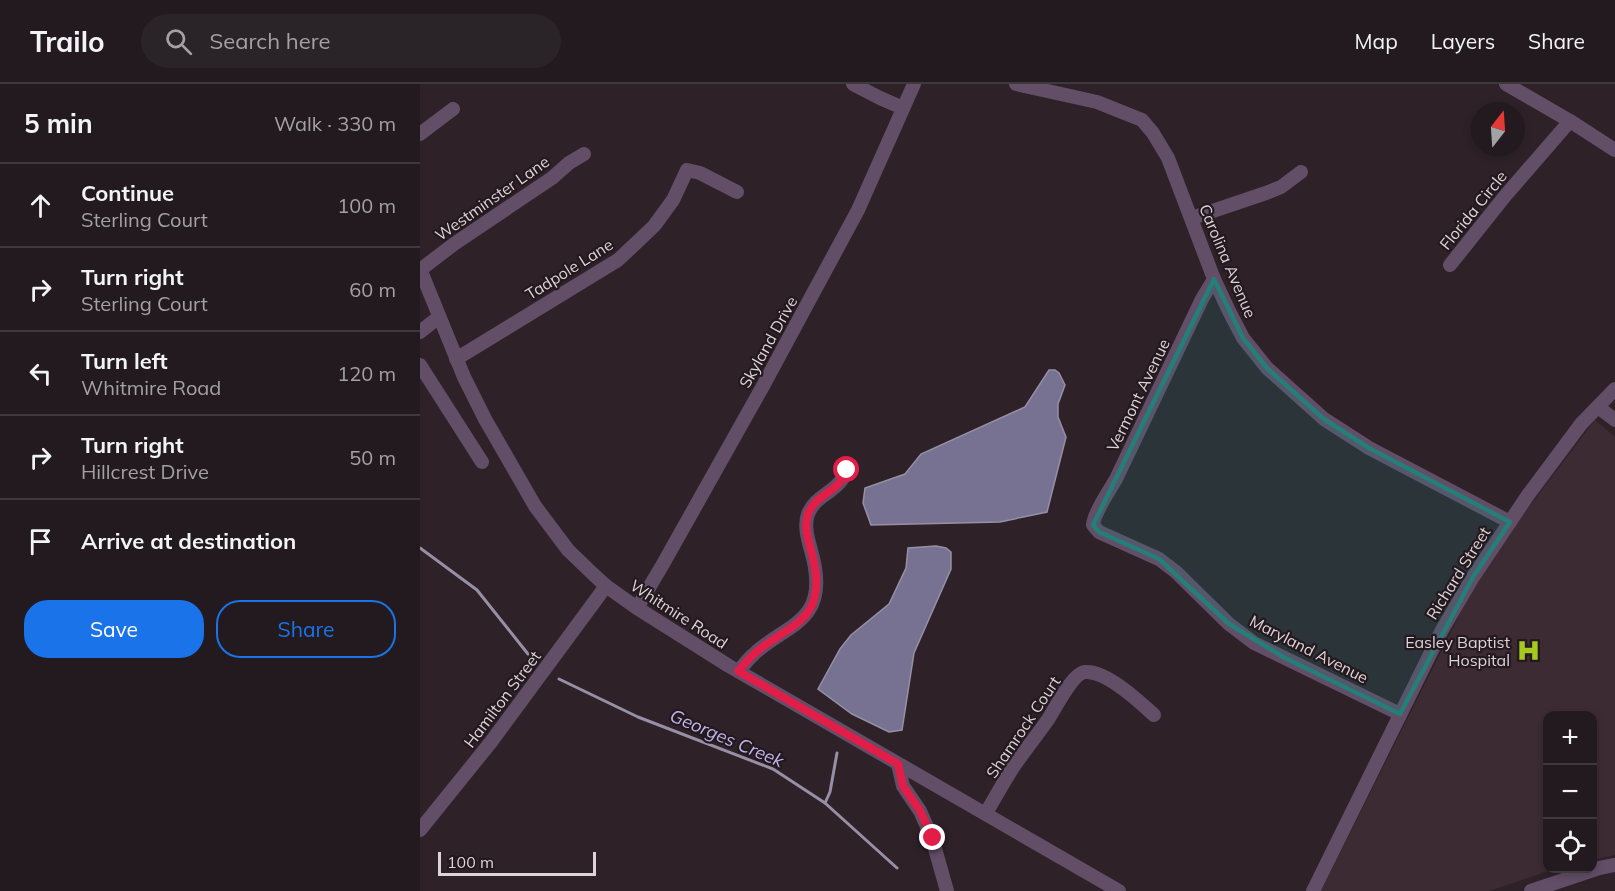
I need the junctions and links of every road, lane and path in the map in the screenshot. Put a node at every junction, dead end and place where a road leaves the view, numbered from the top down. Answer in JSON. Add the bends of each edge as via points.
{"nodes":[{"id":1,"x":853,"y":84,"type":"edge"},
{"id":2,"x":914,"y":84,"type":"edge"},
{"id":3,"x":1016,"y":84,"type":"edge"},
{"id":4,"x":1506,"y":84,"type":"edge"},
{"id":5,"x":903,"y":108,"type":"junction"},
{"id":6,"x":453,"y":109,"type":"dead end"},
{"id":7,"x":1570,"y":121,"type":"junction"},
{"id":8,"x":420,"y":134,"type":"edge"},
{"id":9,"x":1615,"y":150,"type":"edge"},
{"id":10,"x":584,"y":154,"type":"dead end"},
{"id":11,"x":1301,"y":172,"type":"dead end"},
{"id":12,"x":737,"y":192,"type":"dead end"},
{"id":13,"x":1192,"y":218,"type":"junction"},
{"id":14,"x":1450,"y":265,"type":"dead end"},
{"id":15,"x":420,"y":270,"type":"edge"},
{"id":16,"x":1214,"y":279,"type":"junction"},
{"id":17,"x":439,"y":317,"type":"junction"},
{"id":18,"x":420,"y":332,"type":"edge"},
{"id":19,"x":456,"y":359,"type":"junction"},
{"id":20,"x":420,"y":364,"type":"edge"},
{"id":21,"x":1615,"y":389,"type":"edge"},
{"id":22,"x":1599,"y":407,"type":"junction"},
{"id":23,"x":1615,"y":420,"type":"edge"},
{"id":24,"x":482,"y":462,"type":"dead end"},
{"id":25,"x":847,"y":470,"type":"dead end"},
{"id":26,"x":1510,"y":522,"type":"junction"},
{"id":27,"x":1093,"y":525,"type":"joint"},
{"id":28,"x":606,"y":586,"type":"junction"},
{"id":29,"x":637,"y":608,"type":"junction"},
{"id":30,"x":738,"y":671,"type":"junction"},
{"id":31,"x":1400,"y":714,"type":"junction"},
{"id":32,"x":1154,"y":715,"type":"dead end"},
{"id":33,"x":898,"y":764,"type":"junction"},
{"id":34,"x":986,"y":813,"type":"junction"},
{"id":35,"x":420,"y":830,"type":"edge"},
{"id":36,"x":1615,"y":865,"type":"edge"},
{"id":37,"x":947,"y":891,"type":"edge"},
{"id":38,"x":1119,"y":891,"type":"edge"},
{"id":39,"x":1313,"y":891,"type":"edge"},
{"id":40,"x":1531,"y":891,"type":"edge"}],
"edges":[{"from":1,"to":5,"type":"street"},
{"from":2,"to":5,"type":"street","name":"Skyland Drive"},
{"from":3,"to":13,"type":"street","name":"Carolina Avenue","via":[[1097,102],[1142,120],[1168,158]]},
{"from":4,"to":7,"type":"street"},
{"from":5,"to":29,"type":"street","name":"Skyland Drive","via":[[858,210]]},
{"from":6,"to":8,"type":"street"},
{"from":7,"to":9,"type":"street"},
{"from":7,"to":14,"type":"street","name":"Florida Circle"},
{"from":10,"to":15,"type":"street","name":"Westminster Lane"},
{"from":11,"to":13,"type":"street","via":[[1266,194]]},
{"from":12,"to":19,"type":"street","name":"Tadpole Lane","via":[[687,170],[654,226],[618,260]]},
{"from":13,"to":16,"type":"street","name":"Carolina Avenue"},
{"from":15,"to":17,"type":"street","name":"Whitmire Road"},
{"from":16,"to":26,"type":"street","name":"Carolina Avenue","via":[[1243,338],[1267,368],[1324,419],[1369,448]]},
{"from":16,"to":27,"type":"street","name":"Vermont Avenue"},
{"from":17,"to":18,"type":"street"},
{"from":17,"to":19,"type":"street","name":"Whitmire Road"},
{"from":19,"to":28,"type":"street","name":"Whitmire Road","via":[[484,419],[535,506],[568,550]]},
{"from":20,"to":24,"type":"street"},
{"from":21,"to":22,"type":"street","name":"Richard Street"},
{"from":22,"to":23,"type":"street"},
{"from":22,"to":26,"type":"street","name":"Richard Street","via":[[1581,424]]},
{"from":25,"to":30,"type":"street","via":[[840,483],[813,505],[808,515],[807,532],[817,585],[813,604],[807,615],[754,654]]},
{"from":26,"to":31,"type":"street","name":"Richard Street","via":[[1447,621]]},
{"from":27,"to":31,"type":"street","name":"Maryland Avenue","via":[[1099,532],[1159,559],[1254,643]]},
{"from":28,"to":29,"type":"street","name":"Whitmire Road"},
{"from":28,"to":35,"type":"street","name":"Hamilton Street","via":[[491,742]]},
{"from":29,"to":30,"type":"street","name":"Whitmire Road"},
{"from":30,"to":33,"type":"street","name":"Whitmire Road"},
{"from":31,"to":39,"type":"street","name":"Richard Street"},
{"from":32,"to":34,"type":"street","name":"Shamrock Court","via":[[1128,692],[1100,675],[1079,674]]},
{"from":33,"to":34,"type":"street","name":"Whitmire Road"},
{"from":33,"to":37,"type":"street","via":[[903,786],[933,838]]},
{"from":34,"to":38,"type":"street","name":"Whitmire Road"},
{"from":36,"to":40,"type":"street"}]}
